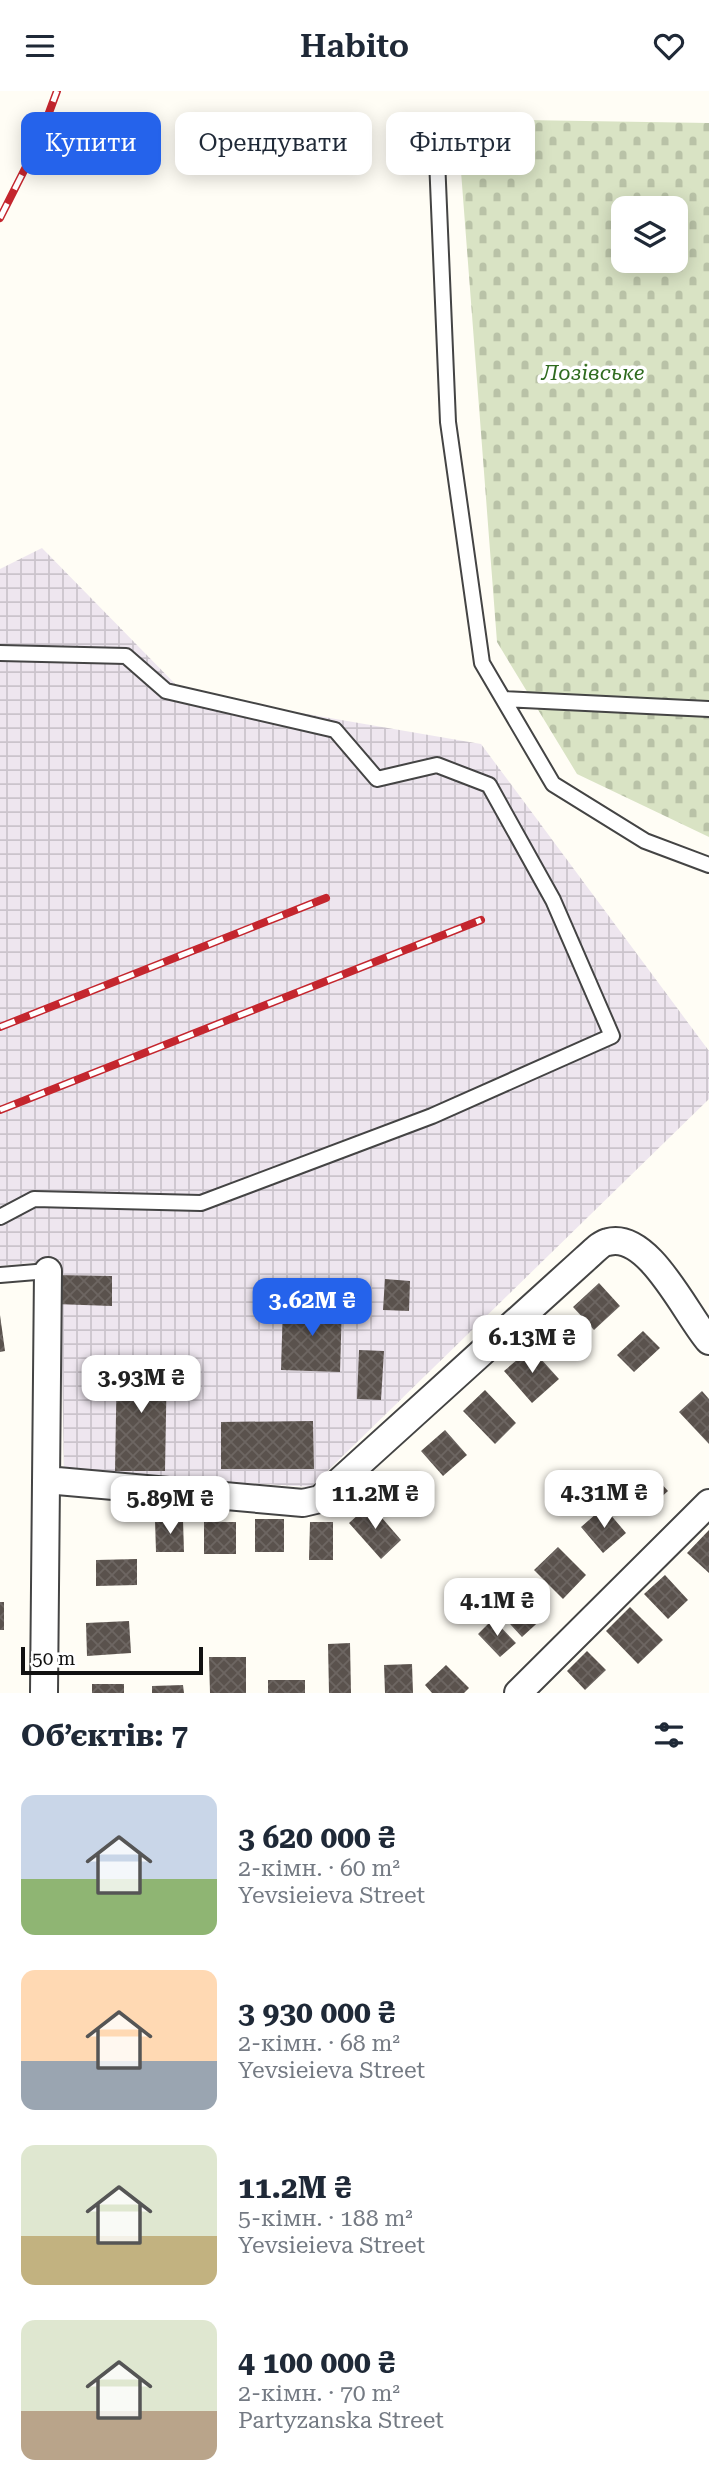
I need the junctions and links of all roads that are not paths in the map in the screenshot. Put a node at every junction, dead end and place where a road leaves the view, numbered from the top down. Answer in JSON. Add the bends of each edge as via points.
{"nodes":[{"id":1,"x":439,"y":175,"type":"edge"},
{"id":2,"x":0,"y":653,"type":"edge"},
{"id":3,"x":503,"y":699,"type":"junction"},
{"id":4,"x":709,"y":709,"type":"edge"},
{"id":5,"x":709,"y":865,"type":"edge"},
{"id":6,"x":0,"y":1216,"type":"edge"},
{"id":7,"x":48,"y":1271,"type":"joint"},
{"id":8,"x":0,"y":1275,"type":"edge"},
{"id":9,"x":709,"y":1341,"type":"edge"},
{"id":10,"x":46,"y":1480,"type":"junction"},
{"id":11,"x":709,"y":1503,"type":"edge"},
{"id":12,"x":44,"y":1693,"type":"edge"},
{"id":13,"x":518,"y":1693,"type":"edge"}],
"edges":[{"from":1,"to":3,"type":"lane","via":[[448,422],[482,663]]},
{"from":2,"to":6,"type":"lane","via":[[126,656],[166,691],[335,730],[377,779],[437,765],[489,785],[553,900],[612,1036],[432,1116],[201,1203],[34,1199]]},
{"from":3,"to":4,"type":"lane"},
{"from":3,"to":5,"type":"lane","via":[[553,784],[645,841]]},
{"from":7,"to":8,"type":"lane"},
{"from":7,"to":10,"type":"street"},
{"from":9,"to":10,"type":"street","via":[[645,1253],[629,1242],[607,1242],[320,1499],[303,1503]]},
{"from":10,"to":12,"type":"street"},
{"from":11,"to":13,"type":"street"}]}
